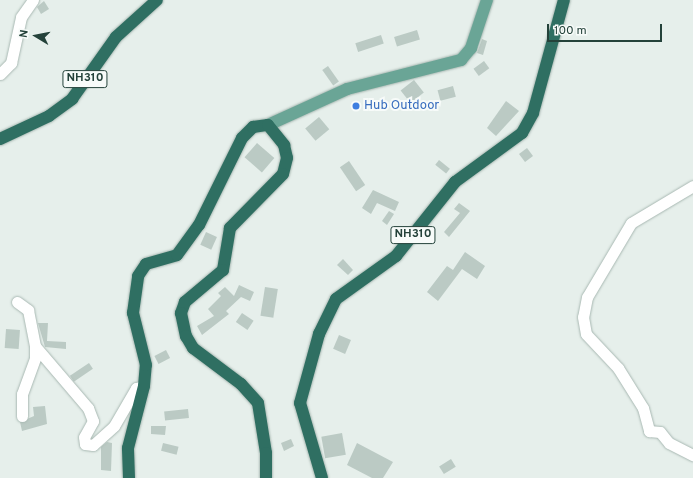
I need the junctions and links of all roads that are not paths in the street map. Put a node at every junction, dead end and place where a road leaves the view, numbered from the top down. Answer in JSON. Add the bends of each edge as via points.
{"nodes":[{"id":1,"x":33,"y":0,"type":"edge"},
{"id":2,"x":157,"y":0,"type":"edge"},
{"id":3,"x":487,"y":0,"type":"edge"},
{"id":4,"x":564,"y":0,"type":"edge"},
{"id":5,"x":0,"y":74,"type":"edge"},
{"id":6,"x":268,"y":125,"type":"junction"},
{"id":7,"x":0,"y":139,"type":"edge"},
{"id":8,"x":693,"y":186,"type":"edge"},
{"id":9,"x":17,"y":302,"type":"dead end"},
{"id":10,"x":35,"y":346,"type":"junction"},
{"id":11,"x":144,"y":386,"type":"junction"},
{"id":12,"x":22,"y":416,"type":"dead end"},
{"id":13,"x":693,"y":455,"type":"edge"},
{"id":14,"x":129,"y":478,"type":"edge"},
{"id":15,"x":266,"y":478,"type":"edge"},
{"id":16,"x":322,"y":478,"type":"edge"}],
"edges":[{"from":1,"to":5,"type":"street","via":[[21,17],[11,63]]},
{"from":2,"to":7,"type":"highway","number":"NH310","via":[[116,37],[72,99],[49,116]]},
{"from":3,"to":6,"type":"main road","via":[[471,48],[461,60],[347,89]]},
{"from":4,"to":16,"type":"highway","number":"NH310","via":[[533,112],[522,133],[455,182],[396,256],[336,299],[320,334],[300,403]]},
{"from":6,"to":11,"type":"highway","via":[[253,127],[242,138],[199,225],[177,255],[146,264],[138,276],[134,312],[146,365]]},
{"from":6,"to":15,"type":"highway","via":[[284,145],[287,158],[283,174],[230,228],[223,270],[185,302],[182,313],[186,336],[194,348],[241,384],[258,403],[266,453]]},
{"from":8,"to":13,"type":"street","via":[[631,223],[587,297],[583,317],[586,334],[618,368],[643,408],[649,431],[660,432],[669,443]]},
{"from":9,"to":10,"type":"street","via":[[28,310]]},
{"from":10,"to":11,"type":"street","via":[[88,408],[93,421],[84,437],[85,444],[93,445],[114,426],[136,388]]},
{"from":10,"to":12,"type":"street","via":[[35,358],[22,394]]},
{"from":11,"to":14,"type":"highway","via":[[128,448]]}]}
